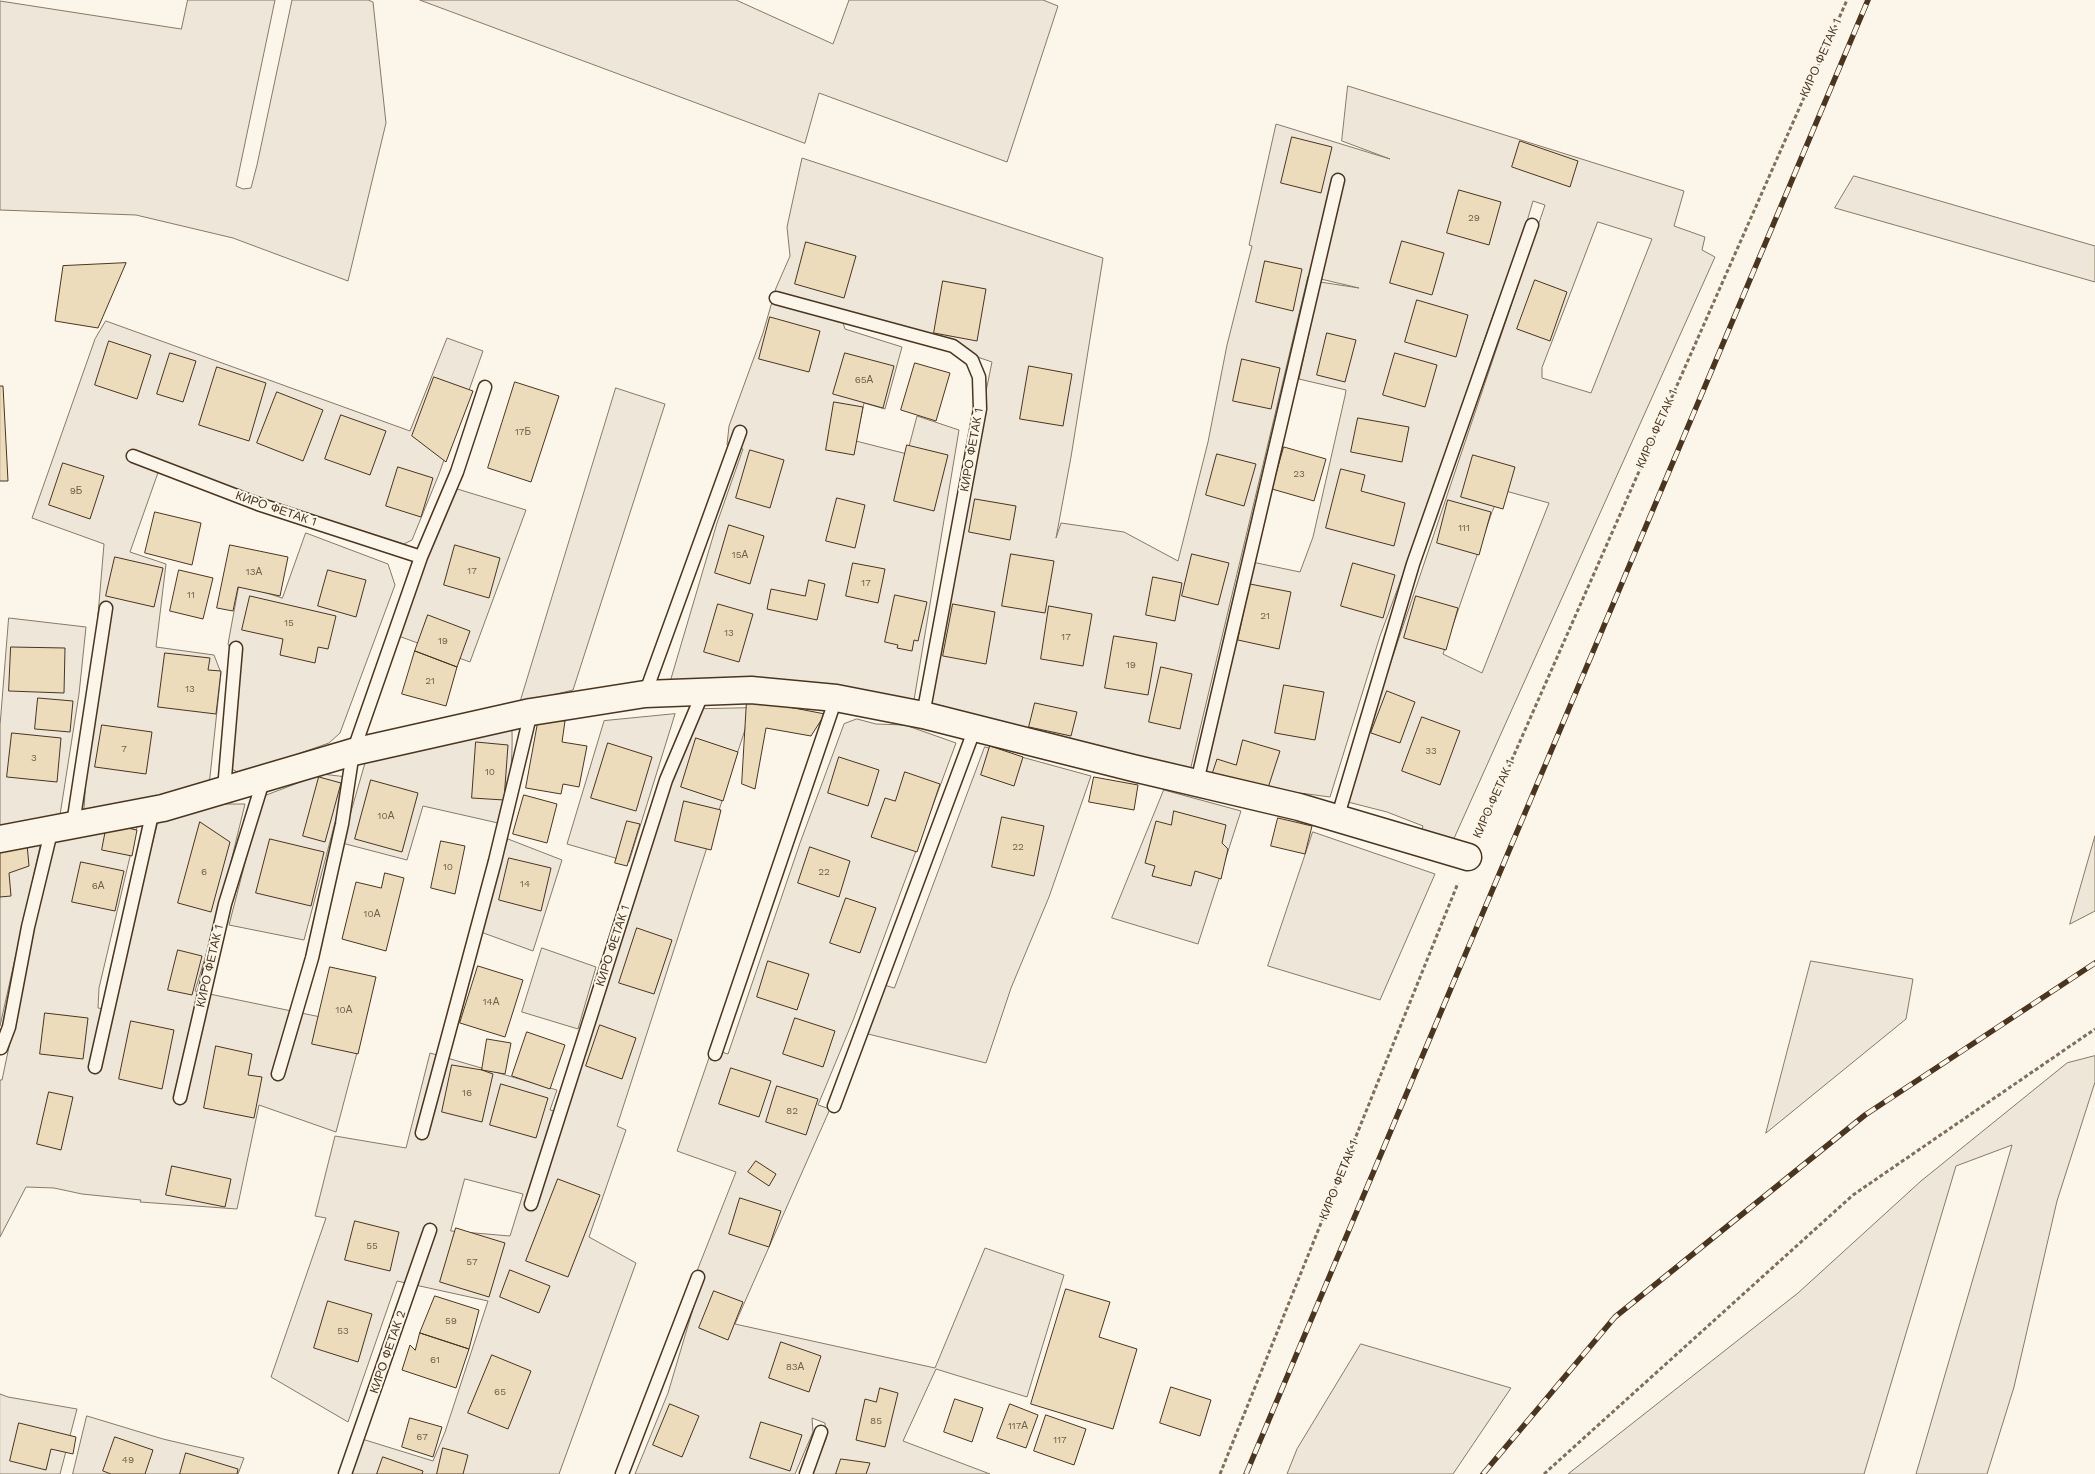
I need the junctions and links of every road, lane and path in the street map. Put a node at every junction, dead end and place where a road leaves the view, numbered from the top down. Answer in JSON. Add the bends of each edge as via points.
{"nodes":[{"id":1,"x":1847,"y":0,"type":"edge"},
{"id":2,"x":1338,"y":180,"type":"dead end"},
{"id":3,"x":1532,"y":225,"type":"dead end"},
{"id":4,"x":776,"y":298,"type":"dead end"},
{"id":5,"x":485,"y":387,"type":"dead end"},
{"id":6,"x":740,"y":432,"type":"dead end"},
{"id":7,"x":133,"y":456,"type":"dead end"},
{"id":8,"x":421,"y":557,"type":"junction"},
{"id":9,"x":106,"y":608,"type":"dead end"},
{"id":10,"x":236,"y":648,"type":"dead end"},
{"id":11,"x":704,"y":690,"type":"junction"},
{"id":12,"x":645,"y":694,"type":"junction"},
{"id":13,"x":836,"y":698,"type":"junction"},
{"id":14,"x":531,"y":712,"type":"junction"},
{"id":15,"x":924,"y":715,"type":"junction"},
{"id":16,"x":974,"y":728,"type":"junction"},
{"id":17,"x":353,"y":752,"type":"junction"},
{"id":18,"x":264,"y":778,"type":"junction"},
{"id":19,"x":1197,"y":782,"type":"junction"},
{"id":20,"x":224,"y":789,"type":"junction"},
{"id":21,"x":153,"y":810,"type":"junction"},
{"id":22,"x":1337,"y":819,"type":"junction"},
{"id":23,"x":63,"y":826,"type":"junction"},
{"id":24,"x":0,"y":839,"type":"edge"},
{"id":25,"x":1468,"y":857,"type":"junction"},
{"id":26,"x":2095,"y":1029,"type":"edge"},
{"id":27,"x":1,"y":1048,"type":"edge"},
{"id":28,"x":715,"y":1054,"type":"dead end"},
{"id":29,"x":95,"y":1067,"type":"dead end"},
{"id":30,"x":278,"y":1074,"type":"dead end"},
{"id":31,"x":180,"y":1098,"type":"dead end"},
{"id":32,"x":834,"y":1106,"type":"dead end"},
{"id":33,"x":422,"y":1133,"type":"dead end"},
{"id":34,"x":531,"y":1204,"type":"dead end"},
{"id":35,"x":430,"y":1230,"type":"dead end"},
{"id":36,"x":698,"y":1277,"type":"dead end"},
{"id":37,"x":821,"y":1432,"type":"dead end"},
{"id":38,"x":345,"y":1474,"type":"edge"},
{"id":39,"x":622,"y":1474,"type":"edge"},
{"id":40,"x":806,"y":1474,"type":"edge"},
{"id":41,"x":1220,"y":1474,"type":"edge"},
{"id":42,"x":1544,"y":1474,"type":"edge"}],
"edges":[{"from":1,"to":25,"type":"path","name":"КИРО ФЕТАК 1"},
{"from":2,"to":19,"type":"lane"},
{"from":3,"to":22,"type":"lane","via":[[1412,564]]},
{"from":4,"to":15,"type":"lane","name":"КИРО ФЕТАК 1","via":[[953,346],[972,360],[979,377],[980,409]]},
{"from":5,"to":8,"type":"lane","via":[[457,472]]},
{"from":6,"to":12,"type":"lane"},
{"from":7,"to":8,"type":"lane","name":"КИРО ФЕТАК 1","via":[[258,504]]},
{"from":8,"to":17,"type":"lane"},
{"from":9,"to":23,"type":"lane"},
{"from":10,"to":20,"type":"lane"},
{"from":11,"to":12,"type":"street"},
{"from":11,"to":13,"type":"street","via":[[751,690]]},
{"from":11,"to":34,"type":"lane","name":"КИРО ФЕТАК 1","via":[[666,780]]},
{"from":12,"to":14,"type":"street"},
{"from":13,"to":15,"type":"street"},
{"from":13,"to":28,"type":"lane"},
{"from":14,"to":17,"type":"street"},
{"from":14,"to":33,"type":"lane"},
{"from":15,"to":16,"type":"street"},
{"from":16,"to":19,"type":"street"},
{"from":16,"to":32,"type":"lane"},
{"from":17,"to":18,"type":"street"},
{"from":17,"to":30,"type":"lane","via":[[342,824],[312,958]]},
{"from":18,"to":20,"type":"street"},
{"from":18,"to":31,"type":"lane","name":"КИРО ФЕТАК 1","via":[[224,904]]},
{"from":19,"to":22,"type":"street"},
{"from":20,"to":21,"type":"street"},
{"from":21,"to":23,"type":"street"},
{"from":21,"to":29,"type":"lane"},
{"from":22,"to":25,"type":"street"},
{"from":23,"to":24,"type":"street"},
{"from":23,"to":27,"type":"lane","via":[[28,927],[9,1026]]},
{"from":25,"to":41,"type":"path","name":"КИРО ФЕТАК 1"},
{"from":26,"to":42,"type":"path","via":[[1853,1195]]},
{"from":35,"to":38,"type":"lane","name":"КИРО ФЕТАК 2"},
{"from":36,"to":39,"type":"lane"},
{"from":37,"to":40,"type":"lane"}]}
